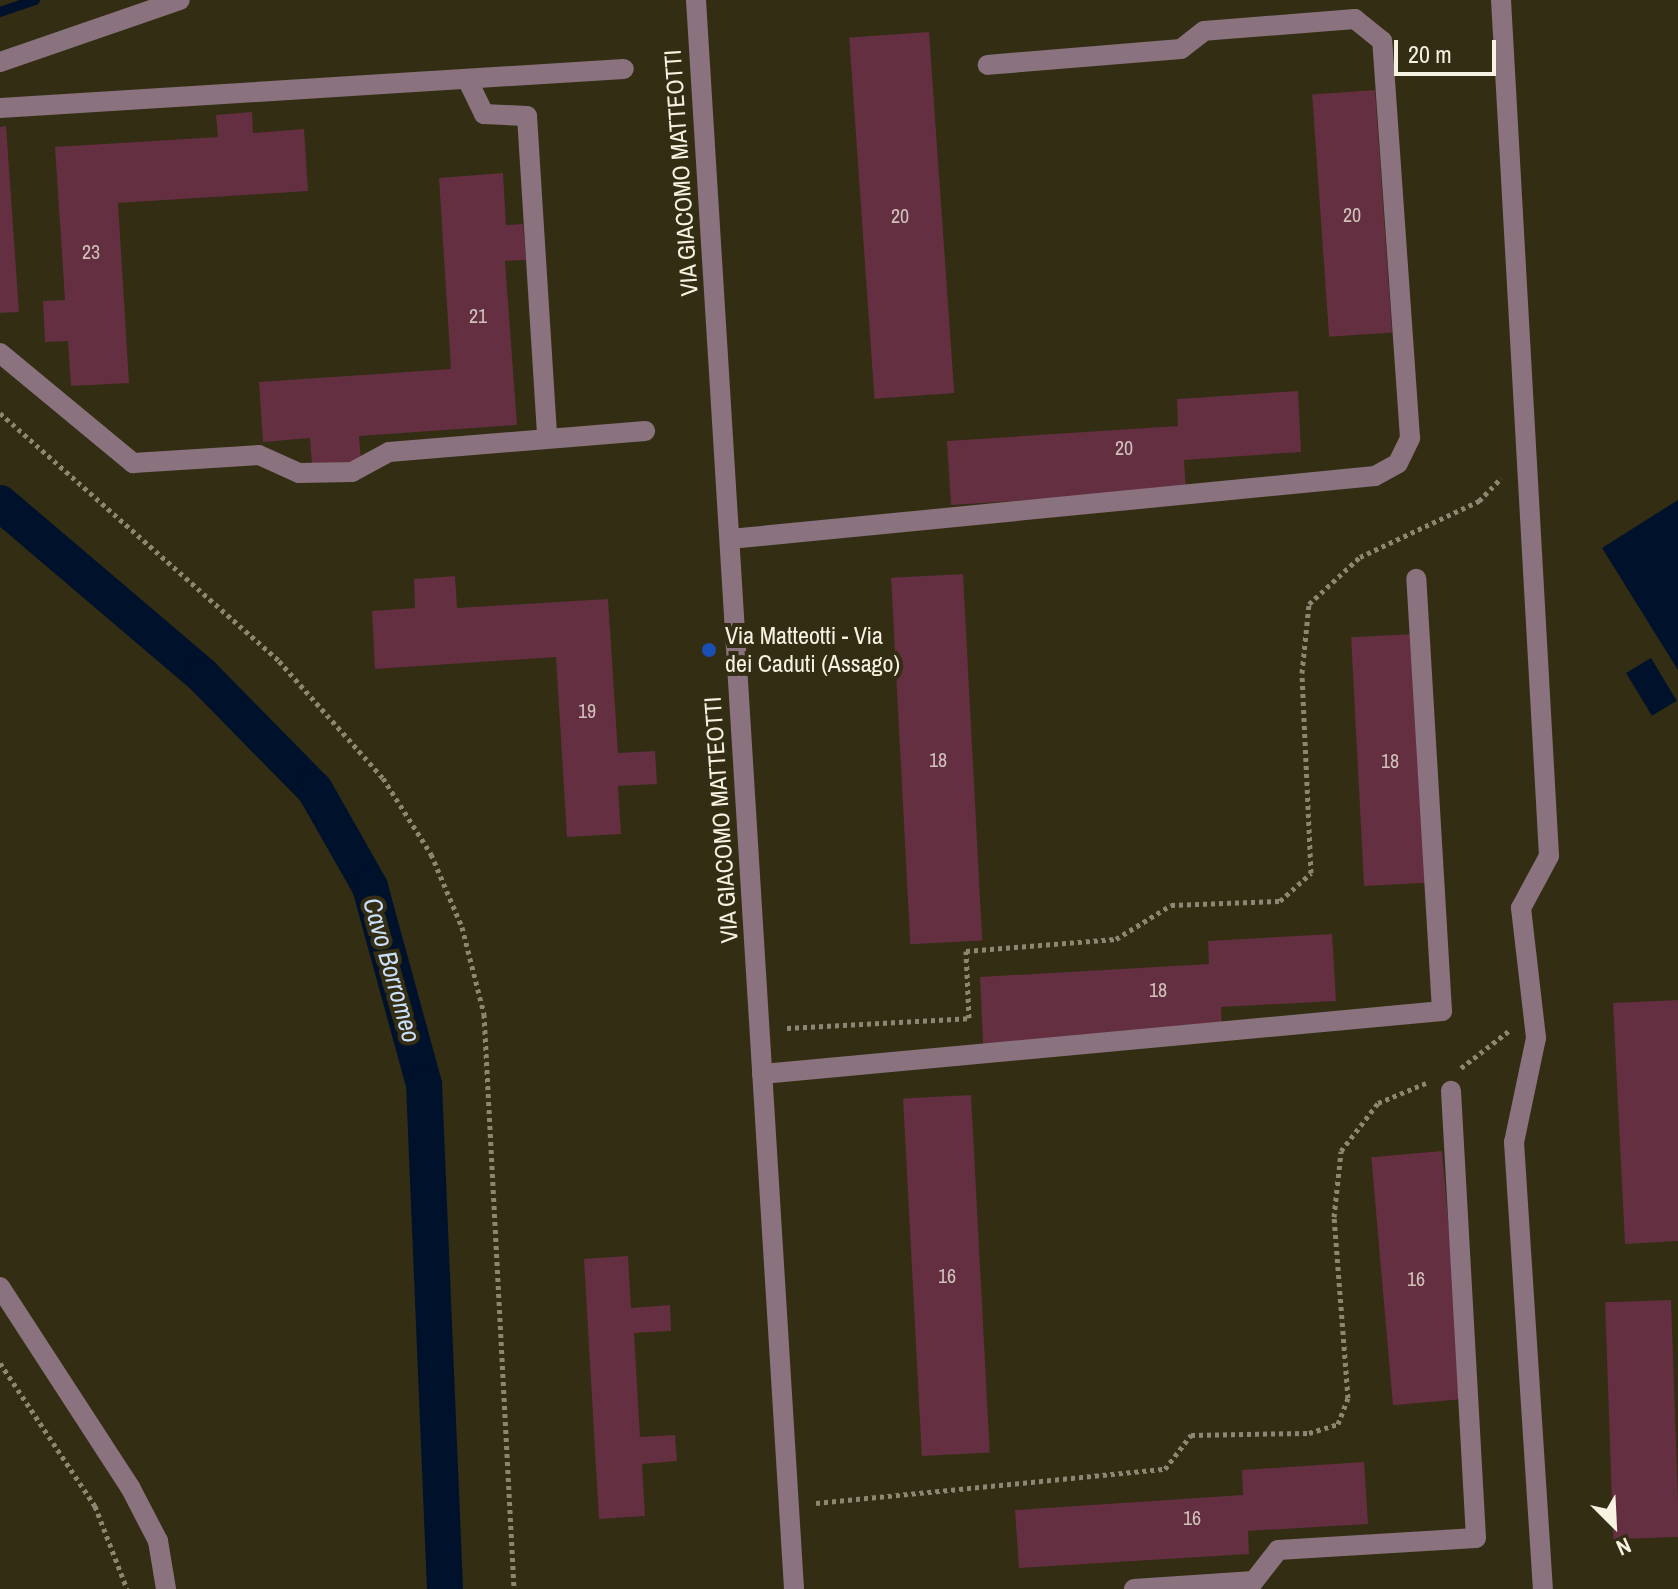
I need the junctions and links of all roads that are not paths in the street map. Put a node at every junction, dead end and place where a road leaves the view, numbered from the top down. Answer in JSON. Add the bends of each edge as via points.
{"nodes":[{"id":1,"x":180,"y":0,"type":"edge"},
{"id":2,"x":696,"y":0,"type":"edge"},
{"id":3,"x":1501,"y":0,"type":"edge"},
{"id":4,"x":0,"y":62,"type":"edge"},
{"id":5,"x":988,"y":65,"type":"dead end"},
{"id":6,"x":624,"y":69,"type":"dead end"},
{"id":7,"x":467,"y":79,"type":"junction"},
{"id":8,"x":0,"y":108,"type":"edge"},
{"id":9,"x":0,"y":353,"type":"edge"},
{"id":10,"x":645,"y":431,"type":"dead end"},
{"id":11,"x":547,"y":438,"type":"junction"},
{"id":12,"x":730,"y":539,"type":"junction"},
{"id":13,"x":1416,"y":579,"type":"dead end"},
{"id":14,"x":762,"y":1074,"type":"junction"},
{"id":15,"x":1449,"y":1083,"type":"road end"},
{"id":16,"x":0,"y":1287,"type":"edge"},
{"id":17,"x":166,"y":1589,"type":"edge"},
{"id":18,"x":794,"y":1589,"type":"edge"},
{"id":19,"x":1134,"y":1589,"type":"edge"},
{"id":20,"x":1543,"y":1589,"type":"edge"}],
"edges":[{"from":1,"to":4,"type":"street"},
{"from":2,"to":12,"type":"street","name":"VIA GIACOMO MATTEOTTI"},
{"from":3,"to":20,"type":"street","via":[[1549,856],[1521,908],[1536,1038],[1514,1142]]},
{"from":5,"to":12,"type":"street","via":[[1181,49],[1204,31],[1355,19],[1382,41],[1410,438],[1398,463],[1375,476]]},
{"from":6,"to":7,"type":"street"},
{"from":7,"to":8,"type":"street"},
{"from":7,"to":11,"type":"street","via":[[484,114],[527,116]]},
{"from":9,"to":11,"type":"street","via":[[133,463],[259,455],[299,473],[352,472],[389,452]]},
{"from":10,"to":11,"type":"street"},
{"from":12,"to":14,"type":"street","name":"VIA GIACOMO MATTEOTTI"},
{"from":13,"to":14,"type":"street","via":[[1442,1011]]},
{"from":14,"to":18,"type":"street","name":"VIA GIACOMO MATTEOTTI"},
{"from":15,"to":19,"type":"street","via":[[1476,1538],[1278,1550],[1254,1581]]},
{"from":16,"to":17,"type":"street","via":[[130,1487],[158,1541]]}]}
